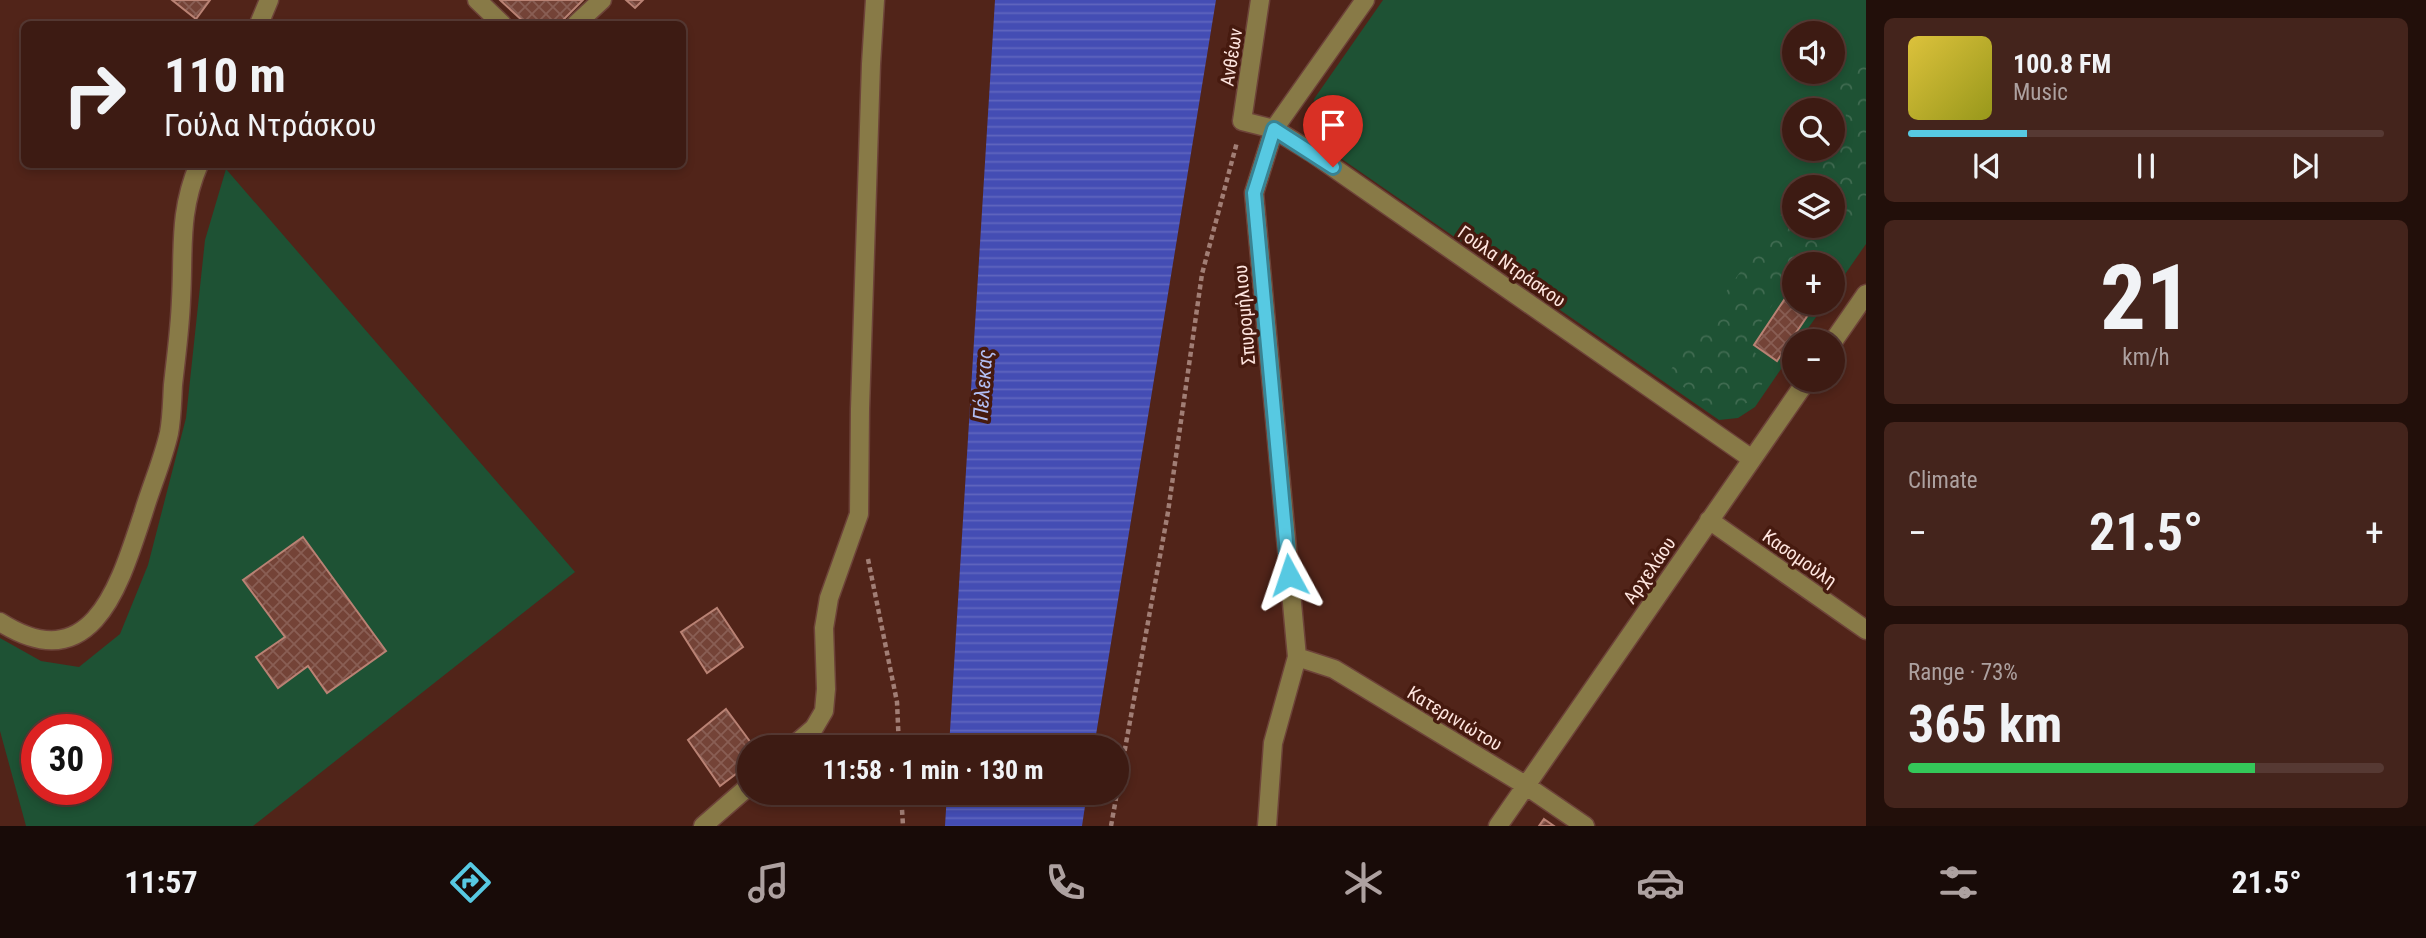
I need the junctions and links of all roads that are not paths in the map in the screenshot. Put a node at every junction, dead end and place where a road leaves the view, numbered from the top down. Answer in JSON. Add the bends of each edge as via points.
{"nodes":[{"id":1,"x":269,"y":0,"type":"edge"},
{"id":2,"x":477,"y":0,"type":"edge"},
{"id":3,"x":601,"y":0,"type":"edge"},
{"id":4,"x":875,"y":0,"type":"edge"},
{"id":5,"x":1261,"y":0,"type":"edge"},
{"id":6,"x":1365,"y":0,"type":"edge"},
{"id":7,"x":260,"y":21,"type":"edge"},
{"id":8,"x":499,"y":21,"type":"edge"},
{"id":9,"x":579,"y":21,"type":"edge"},
{"id":10,"x":1242,"y":121,"type":"joint"},
{"id":11,"x":1274,"y":129,"type":"junction"},
{"id":12,"x":197,"y":168,"type":"edge"},
{"id":13,"x":1866,"y":294,"type":"edge"},
{"id":14,"x":1842,"y":329,"type":"edge"},
{"id":15,"x":1799,"y":392,"type":"edge"},
{"id":16,"x":1752,"y":459,"type":"junction"},
{"id":17,"x":1709,"y":520,"type":"junction"},
{"id":18,"x":0,"y":622,"type":"edge"},
{"id":19,"x":1866,"y":629,"type":"edge"},
{"id":20,"x":1297,"y":657,"type":"junction"},
{"id":21,"x":806,"y":735,"type":"edge"},
{"id":22,"x":1525,"y":785,"type":"junction"},
{"id":23,"x":737,"y":796,"type":"edge"},
{"id":24,"x":703,"y":826,"type":"edge"},
{"id":25,"x":1268,"y":826,"type":"edge"},
{"id":26,"x":1498,"y":826,"type":"edge"},
{"id":27,"x":1585,"y":826,"type":"edge"}],
"edges":[{"from":1,"to":7,"type":"street"},
{"from":2,"to":8,"type":"street"},
{"from":3,"to":9,"type":"street"},
{"from":4,"to":21,"type":"street","via":[[859,514],[828,598],[824,711]]},
{"from":5,"to":10,"type":"street","name":"Ανθέων"},
{"from":6,"to":11,"type":"street","name":"Σπυρομήλιου"},
{"from":10,"to":11,"type":"street","name":"Γούλα Ντράσκου"},
{"from":11,"to":16,"type":"street","name":"Γούλα Ντράσκου"},
{"from":11,"to":20,"type":"street","name":"Σπυρομήλιου","via":[[1254,193]]},
{"from":12,"to":18,"type":"street","via":[[183,216],[169,432],[123,574],[101,614],[74,637],[48,642]]},
{"from":13,"to":14,"type":"street"},
{"from":15,"to":16,"type":"street","name":"Αρχελάου"},
{"from":16,"to":17,"type":"street","name":"Αρχελάου"},
{"from":17,"to":19,"type":"street","name":"Κασομούλη"},
{"from":17,"to":22,"type":"street","name":"Αρχελάου"},
{"from":20,"to":22,"type":"street","name":"Κατερινιώτου","via":[[1334,669]]},
{"from":20,"to":25,"type":"street","via":[[1273,743]]},
{"from":22,"to":26,"type":"street","name":"Αρχελάου"},
{"from":22,"to":27,"type":"street","name":"Κατερινιώτου"},
{"from":23,"to":24,"type":"street"}]}
